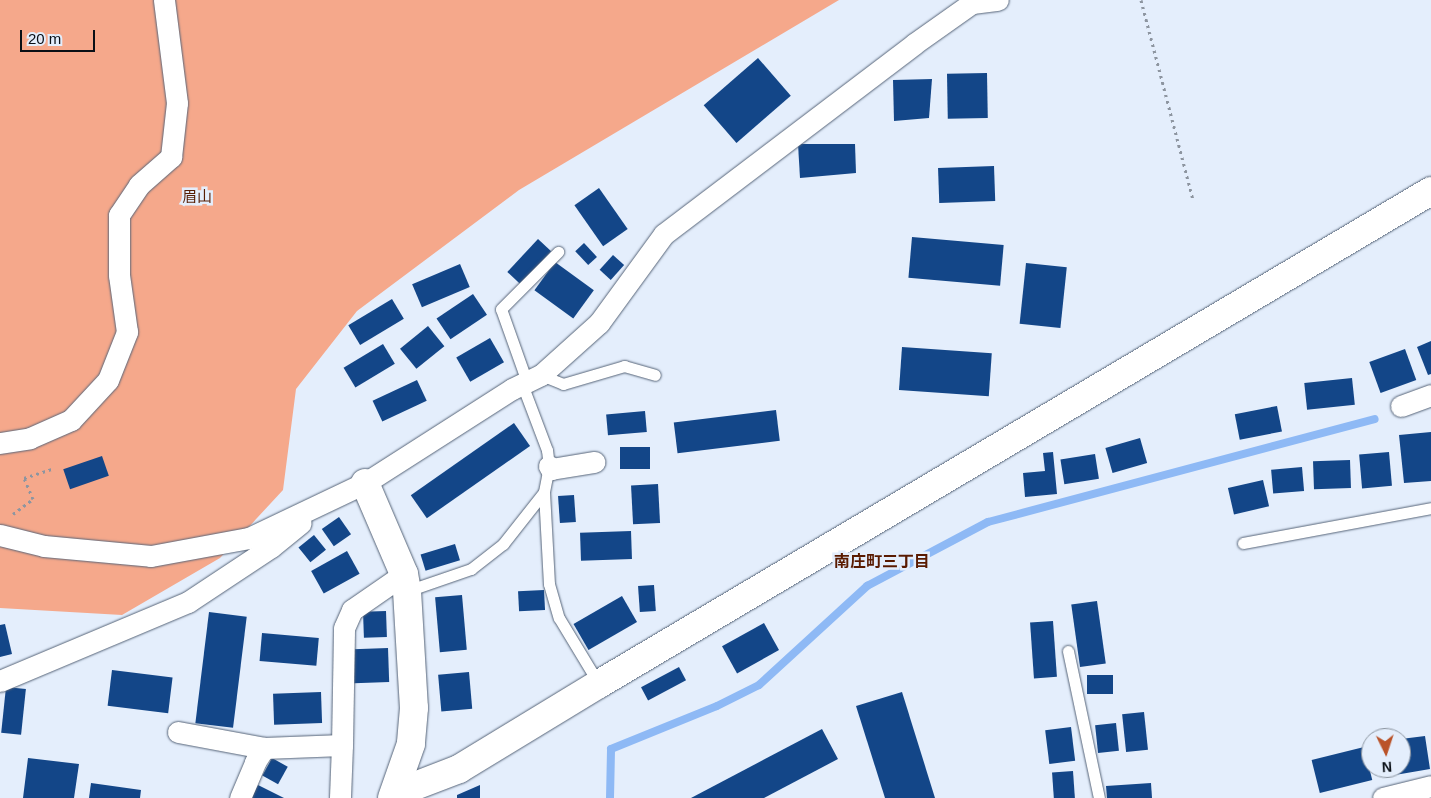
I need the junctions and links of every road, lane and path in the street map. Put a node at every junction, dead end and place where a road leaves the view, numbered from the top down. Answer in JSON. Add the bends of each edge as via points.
{"nodes":[{"id":1,"x":164,"y":0,"type":"edge"},
{"id":2,"x":998,"y":0,"type":"edge"},
{"id":3,"x":1141,"y":0,"type":"edge"},
{"id":4,"x":1431,"y":191,"type":"edge"},
{"id":5,"x":1193,"y":200,"type":"dead end"},
{"id":6,"x":558,"y":252,"type":"dead end"},
{"id":7,"x":655,"y":375,"type":"dead end"},
{"id":8,"x":530,"y":381,"type":"junction"},
{"id":9,"x":1431,"y":395,"type":"edge"},
{"id":10,"x":1401,"y":406,"type":"dead end"},
{"id":11,"x":0,"y":443,"type":"edge"},
{"id":12,"x":594,"y":462,"type":"dead end"},
{"id":13,"x":549,"y":466,"type":"junction"},
{"id":14,"x":54,"y":468,"type":"dead end"},
{"id":15,"x":365,"y":483,"type":"junction"},
{"id":16,"x":544,"y":492,"type":"junction"},
{"id":17,"x":334,"y":497,"type":"junction"},
{"id":18,"x":1431,"y":508,"type":"edge"},
{"id":19,"x":3,"y":526,"type":"edge"},
{"id":20,"x":1242,"y":543,"type":"dead end"},
{"id":21,"x":405,"y":582,"type":"junction"},
{"id":22,"x":1068,"y":651,"type":"dead end"},
{"id":23,"x":0,"y":681,"type":"edge"},
{"id":24,"x":599,"y":684,"type":"junction"},
{"id":25,"x":178,"y":732,"type":"dead end"},
{"id":26,"x":342,"y":745,"type":"junction"},
{"id":27,"x":264,"y":748,"type":"junction"},
{"id":28,"x":1431,"y":786,"type":"edge"},
{"id":29,"x":393,"y":796,"type":"edge"},
{"id":30,"x":240,"y":798,"type":"edge"},
{"id":31,"x":340,"y":798,"type":"edge"},
{"id":32,"x":1098,"y":798,"type":"edge"},
{"id":33,"x":1383,"y":798,"type":"edge"}],
"edges":[{"from":1,"to":11,"type":"street","via":[[177,103],[171,157],[138,184],[119,215],[119,275],[127,332],[108,380],[71,420],[30,438]]},
{"from":2,"to":8,"type":"street","via":[[972,3],[664,234],[598,323]]},
{"from":3,"to":5,"type":"path"},
{"from":4,"to":24,"type":"street"},
{"from":6,"to":8,"type":"lane","via":[[501,309]]},
{"from":7,"to":8,"type":"lane","via":[[624,366],[563,384]]},
{"from":8,"to":13,"type":"lane"},
{"from":8,"to":15,"type":"street"},
{"from":9,"to":10,"type":"street"},
{"from":12,"to":13,"type":"street","via":[[551,469]]},
{"from":13,"to":16,"type":"lane"},
{"from":14,"to":19,"type":"path","via":[[24,478],[33,499]]},
{"from":15,"to":17,"type":"street"},
{"from":15,"to":21,"type":"street"},
{"from":16,"to":21,"type":"lane","via":[[503,544],[471,569]]},
{"from":16,"to":24,"type":"lane","via":[[549,584],[559,618]]},
{"from":17,"to":19,"type":"street","via":[[249,538],[151,556],[44,546]]},
{"from":17,"to":23,"type":"street","via":[[271,546],[188,602]]},
{"from":18,"to":20,"type":"lane"},
{"from":21,"to":26,"type":"street","via":[[352,610],[344,628]]},
{"from":21,"to":29,"type":"street","via":[[414,708],[412,744]]},
{"from":22,"to":32,"type":"lane"},
{"from":24,"to":29,"type":"street","via":[[459,769]]},
{"from":25,"to":27,"type":"street"},
{"from":26,"to":27,"type":"street"},
{"from":26,"to":31,"type":"street"},
{"from":27,"to":30,"type":"street"},
{"from":28,"to":33,"type":"street"}]}
